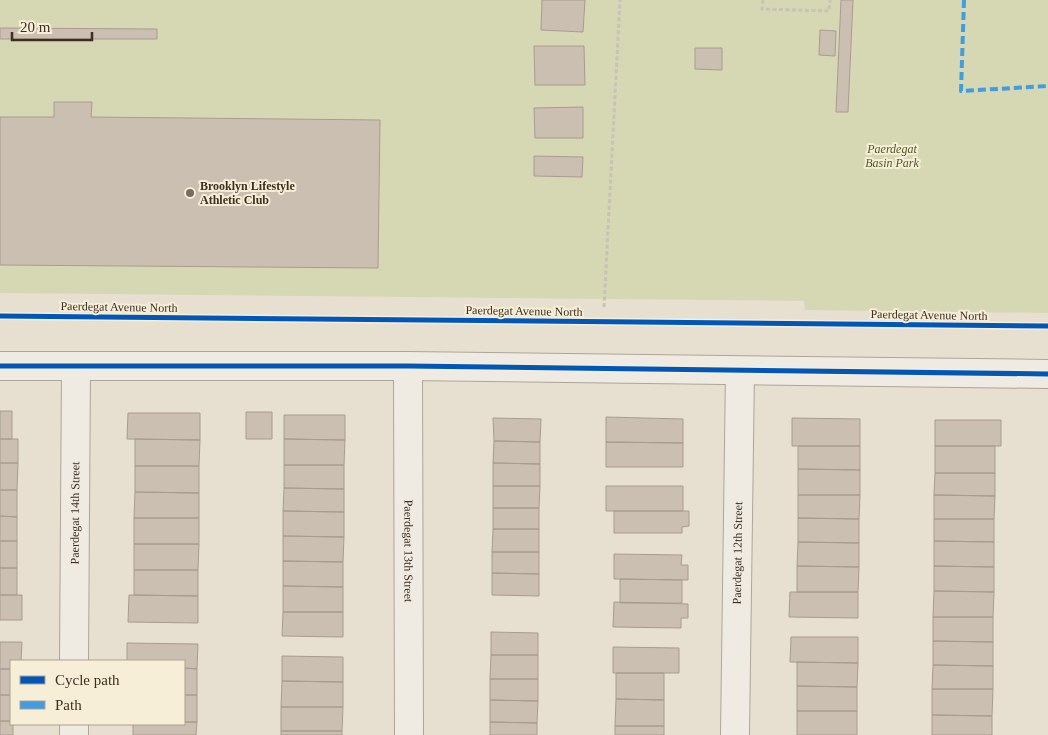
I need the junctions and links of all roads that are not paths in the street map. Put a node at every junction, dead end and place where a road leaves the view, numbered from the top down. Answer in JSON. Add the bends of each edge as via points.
{"nodes":[{"id":1,"x":0,"y":366,"type":"edge"},
{"id":2,"x":408,"y":366,"type":"junction"},
{"id":3,"x":76,"y":367,"type":"junction"},
{"id":4,"x":740,"y":371,"type":"junction"},
{"id":5,"x":1048,"y":374,"type":"edge"},
{"id":6,"x":74,"y":660,"type":"edge"},
{"id":7,"x":409,"y":735,"type":"edge"},
{"id":8,"x":735,"y":735,"type":"edge"}],
"edges":[{"from":1,"to":3,"type":"street"},
{"from":2,"to":3,"type":"street"},
{"from":2,"to":4,"type":"street"},
{"from":2,"to":7,"type":"street","name":"Paerdegat 13th Street"},
{"from":3,"to":6,"type":"street","name":"Paerdegat 14th Street"},
{"from":4,"to":5,"type":"street"},
{"from":4,"to":8,"type":"street","name":"Paerdegat 12th Street"}]}
